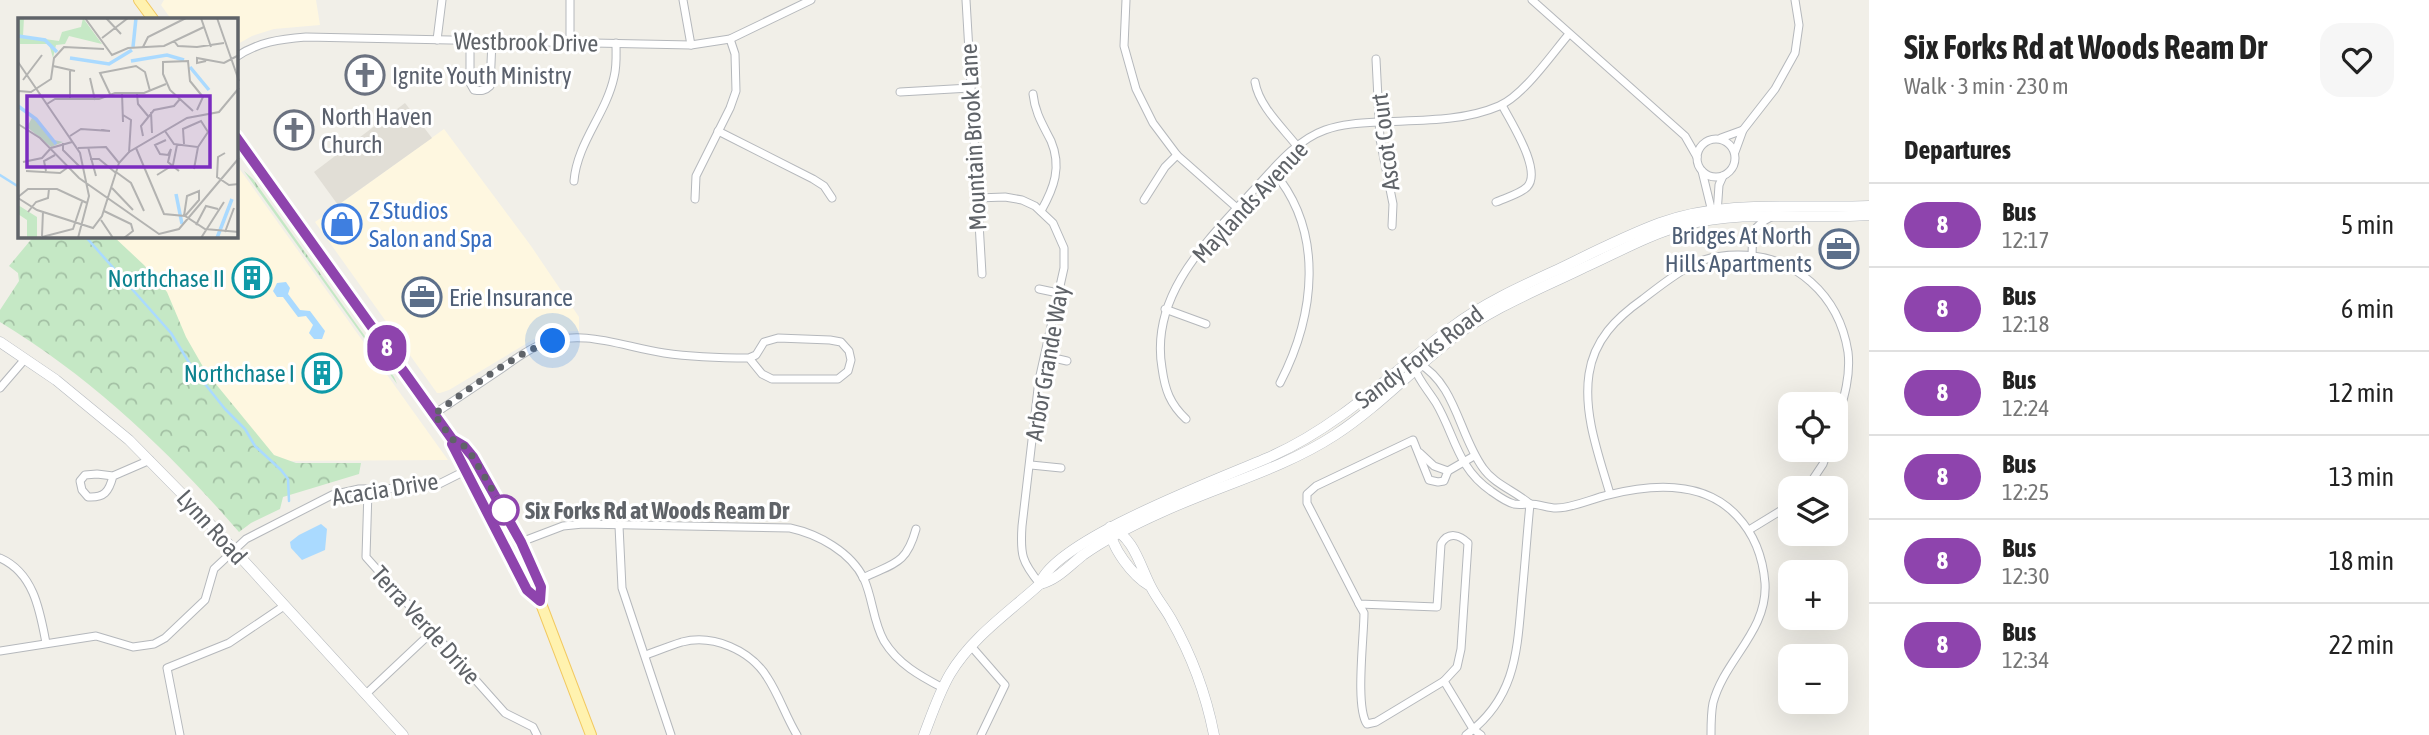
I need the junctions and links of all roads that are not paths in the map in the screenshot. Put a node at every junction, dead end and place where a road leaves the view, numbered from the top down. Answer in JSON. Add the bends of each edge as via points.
{"nodes":[{"id":1,"x":139,"y":0,"type":"edge"},
{"id":2,"x":442,"y":0,"type":"edge"},
{"id":3,"x":570,"y":0,"type":"edge"},
{"id":4,"x":683,"y":0,"type":"edge"},
{"id":5,"x":811,"y":0,"type":"edge"},
{"id":6,"x":966,"y":0,"type":"edge"},
{"id":7,"x":1126,"y":0,"type":"edge"},
{"id":8,"x":1532,"y":0,"type":"edge"},
{"id":9,"x":1795,"y":0,"type":"edge"},
{"id":10,"x":152,"y":18,"type":"edge"},
{"id":11,"x":1569,"y":34,"type":"junction"},
{"id":12,"x":730,"y":39,"type":"junction"},
{"id":13,"x":437,"y":40,"type":"junction"},
{"id":14,"x":470,"y":40,"type":"junction"},
{"id":15,"x":492,"y":41,"type":"junction"},
{"id":16,"x":570,"y":43,"type":"junction"},
{"id":17,"x":616,"y":44,"type":"junction"},
{"id":18,"x":691,"y":45,"type":"junction"},
{"id":19,"x":238,"y":56,"type":"edge"},
{"id":20,"x":1376,"y":59,"type":"dead end"},
{"id":21,"x":1255,"y":82,"type":"dead end"},
{"id":22,"x":970,"y":88,"type":"junction"},
{"id":23,"x":901,"y":92,"type":"dead end"},
{"id":24,"x":1033,"y":94,"type":"dead end"},
{"id":25,"x":1502,"y":104,"type":"junction"},
{"id":26,"x":1381,"y":122,"type":"junction"},
{"id":27,"x":1743,"y":130,"type":"junction"},
{"id":28,"x":718,"y":131,"type":"junction"},
{"id":29,"x":1685,"y":136,"type":"junction"},
{"id":30,"x":1723,"y":139,"type":"junction"},
{"id":31,"x":238,"y":140,"type":"edge"},
{"id":32,"x":1706,"y":141,"type":"junction"},
{"id":33,"x":1297,"y":146,"type":"junction"},
{"id":34,"x":1735,"y":152,"type":"junction"},
{"id":35,"x":1177,"y":155,"type":"junction"},
{"id":36,"x":1697,"y":157,"type":"junction"},
{"id":37,"x":1273,"y":170,"type":"junction"},
{"id":38,"x":1704,"y":173,"type":"junction"},
{"id":39,"x":1723,"y":176,"type":"junction"},
{"id":40,"x":574,"y":181,"type":"dead end"},
{"id":41,"x":832,"y":198,"type":"dead end"},
{"id":42,"x":977,"y":198,"type":"junction"},
{"id":43,"x":695,"y":199,"type":"dead end"},
{"id":44,"x":1144,"y":200,"type":"dead end"},
{"id":45,"x":1496,"y":202,"type":"dead end"},
{"id":46,"x":1869,"y":206,"type":"edge"},
{"id":47,"x":1237,"y":208,"type":"junction"},
{"id":48,"x":1041,"y":211,"type":"junction"},
{"id":49,"x":1715,"y":212,"type":"junction"},
{"id":50,"x":1869,"y":215,"type":"edge"},
{"id":51,"x":1771,"y":216,"type":"junction"},
{"id":52,"x":1738,"y":217,"type":"junction"},
{"id":53,"x":1392,"y":226,"type":"dead end"},
{"id":54,"x":1753,"y":230,"type":"junction"},
{"id":55,"x":1752,"y":255,"type":"junction"},
{"id":56,"x":982,"y":274,"type":"dead end"},
{"id":57,"x":1039,"y":289,"type":"dead end"},
{"id":58,"x":1058,"y":293,"type":"junction"},
{"id":59,"x":1165,"y":309,"type":"junction"},
{"id":60,"x":1206,"y":324,"type":"dead end"},
{"id":61,"x":0,"y":342,"type":"edge"},
{"id":62,"x":1045,"y":356,"type":"junction"},
{"id":63,"x":749,"y":358,"type":"junction"},
{"id":64,"x":25,"y":359,"type":"junction"},
{"id":65,"x":1411,"y":360,"type":"junction"},
{"id":66,"x":1067,"y":361,"type":"dead end"},
{"id":67,"x":1418,"y":368,"type":"junction"},
{"id":68,"x":1280,"y":383,"type":"dead end"},
{"id":69,"x":0,"y":388,"type":"edge"},
{"id":70,"x":1846,"y":392,"type":"edge"},
{"id":71,"x":434,"y":414,"type":"junction"},
{"id":72,"x":1186,"y":419,"type":"dead end"},
{"id":73,"x":452,"y":439,"type":"junction"},
{"id":74,"x":1474,"y":456,"type":"junction"},
{"id":75,"x":150,"y":460,"type":"junction"},
{"id":76,"x":1463,"y":462,"type":"junction"},
{"id":77,"x":1031,"y":465,"type":"junction"},
{"id":78,"x":1427,"y":465,"type":"junction"},
{"id":79,"x":1061,"y":468,"type":"dead end"},
{"id":80,"x":465,"y":471,"type":"junction"},
{"id":81,"x":1448,"y":471,"type":"junction"},
{"id":82,"x":113,"y":477,"type":"junction"},
{"id":83,"x":368,"y":490,"type":"junction"},
{"id":84,"x":1610,"y":494,"type":"junction"},
{"id":85,"x":1530,"y":504,"type":"junction"},
{"id":86,"x":1778,"y":512,"type":"edge"},
{"id":87,"x":619,"y":526,"type":"junction"},
{"id":88,"x":916,"y":529,"type":"dead end"},
{"id":89,"x":1749,"y":530,"type":"junction"},
{"id":90,"x":1122,"y":532,"type":"junction"},
{"id":91,"x":1110,"y":533,"type":"junction"},
{"id":92,"x":521,"y":542,"type":"junction"},
{"id":93,"x":233,"y":550,"type":"junction"},
{"id":94,"x":0,"y":558,"type":"edge"},
{"id":95,"x":863,"y":578,"type":"junction"},
{"id":96,"x":1040,"y":584,"type":"junction"},
{"id":97,"x":1150,"y":586,"type":"junction"},
{"id":98,"x":540,"y":601,"type":"junction"},
{"id":99,"x":1359,"y":604,"type":"junction"},
{"id":100,"x":284,"y":606,"type":"junction"},
{"id":101,"x":433,"y":631,"type":"junction"},
{"id":102,"x":46,"y":643,"type":"junction"},
{"id":103,"x":971,"y":646,"type":"junction"},
{"id":104,"x":0,"y":651,"type":"edge"},
{"id":105,"x":646,"y":655,"type":"junction"},
{"id":106,"x":1444,"y":681,"type":"junction"},
{"id":107,"x":943,"y":688,"type":"junction"},
{"id":108,"x":366,"y":694,"type":"junction"},
{"id":109,"x":1473,"y":729,"type":"junction"},
{"id":110,"x":180,"y":735,"type":"edge"},
{"id":111,"x":403,"y":735,"type":"edge"},
{"id":112,"x":537,"y":735,"type":"edge"},
{"id":113,"x":591,"y":735,"type":"edge"},
{"id":114,"x":671,"y":735,"type":"edge"},
{"id":115,"x":797,"y":735,"type":"edge"},
{"id":116,"x":924,"y":735,"type":"edge"},
{"id":117,"x":981,"y":735,"type":"edge"},
{"id":118,"x":1214,"y":735,"type":"edge"},
{"id":119,"x":1466,"y":735,"type":"edge"},
{"id":120,"x":1481,"y":735,"type":"edge"},
{"id":121,"x":1711,"y":735,"type":"edge"}],
"edges":[{"from":1,"to":10,"type":"main road"},
{"from":2,"to":13,"type":"street"},
{"from":3,"to":16,"type":"street"},
{"from":4,"to":18,"type":"street"},
{"from":5,"to":12,"type":"street","name":"Westbrook Drive"},
{"from":6,"to":22,"type":"street","name":"Mountain Brook Lane"},
{"from":7,"to":35,"type":"street","via":[[1124,46],[1136,89]]},
{"from":8,"to":11,"type":"street"},
{"from":9,"to":27,"type":"street","via":[[1799,25],[1794,53],[1775,89]]},
{"from":11,"to":25,"type":"street","name":"Maylands Avenue","via":[[1534,77]]},
{"from":11,"to":29,"type":"street"},
{"from":12,"to":18,"type":"street","name":"Westbrook Drive"},
{"from":12,"to":28,"type":"street","via":[[736,92]]},
{"from":13,"to":14,"type":"street","name":"Westbrook Drive"},
{"from":13,"to":19,"type":"street","name":"Westbrook Drive","via":[[279,39]]},
{"from":14,"to":15,"type":"street","name":"Westbrook Drive"},
{"from":14,"to":15,"type":"street","via":[[470,83],[478,91],[490,86]]},
{"from":15,"to":16,"type":"street","name":"Westbrook Drive"},
{"from":16,"to":17,"type":"street","name":"Westbrook Drive"},
{"from":17,"to":18,"type":"street","name":"Westbrook Drive"},
{"from":17,"to":40,"type":"street","via":[[614,77],[577,160]]},
{"from":20,"to":26,"type":"street","name":"Ascot Court"},
{"from":21,"to":33,"type":"street","via":[[1262,102]]},
{"from":22,"to":23,"type":"street"},
{"from":22,"to":42,"type":"street","name":"Mountain Brook Lane"},
{"from":24,"to":48,"type":"street","via":[[1038,119],[1054,151],[1056,170],[1054,188]]},
{"from":25,"to":26,"type":"street","name":"Maylands Avenue","via":[[1469,114]]},
{"from":25,"to":45,"type":"street","via":[[1531,166],[1532,178],[1527,187]]},
{"from":26,"to":33,"type":"street","name":"Maylands Avenue","via":[[1327,129]]},
{"from":26,"to":53,"type":"street","name":"Ascot Court"},
{"from":27,"to":30,"type":"street"},
{"from":27,"to":34,"type":"street"},
{"from":28,"to":41,"type":"street","via":[[813,179]]},
{"from":28,"to":43,"type":"street","via":[[696,176]]},
{"from":29,"to":32,"type":"street"},
{"from":29,"to":36,"type":"street"},
{"from":30,"to":32,"type":"street"},
{"from":30,"to":34,"type":"street"},
{"from":31,"to":71,"type":"main road"},
{"from":32,"to":36,"type":"street"},
{"from":33,"to":37,"type":"street","name":"Maylands Avenue"},
{"from":34,"to":39,"type":"street","via":[[1735,164]]},
{"from":35,"to":44,"type":"street"},
{"from":35,"to":47,"type":"street"},
{"from":36,"to":38,"type":"street"},
{"from":37,"to":47,"type":"street","name":"Maylands Avenue"},
{"from":37,"to":68,"type":"street","via":[[1301,216],[1309,276],[1300,337]]},
{"from":38,"to":39,"type":"street"},
{"from":38,"to":49,"type":"street"},
{"from":39,"to":49,"type":"street"},
{"from":42,"to":48,"type":"street","via":[[1022,200]]},
{"from":42,"to":56,"type":"street","name":"Mountain Brook Lane"},
{"from":46,"to":49,"type":"street","name":"Sandy Forks Road"},
{"from":47,"to":59,"type":"street","name":"Maylands Avenue","via":[[1182,274]]},
{"from":48,"to":58,"type":"street","name":"Arbor Grande Way","via":[[1053,223],[1064,248]]},
{"from":49,"to":52,"type":"street","name":"Sandy Forks Road"},
{"from":49,"to":65,"type":"street","name":"Sandy Forks Road","via":[[1678,217],[1638,232],[1506,294],[1471,314]]},
{"from":49,"to":67,"type":"street","name":"Sandy Forks Road","via":[[1535,291],[1473,324]]},
{"from":50,"to":51,"type":"street","name":"Sandy Forks Road"},
{"from":51,"to":52,"type":"street","name":"Sandy Forks Road"},
{"from":51,"to":54,"type":"street"},
{"from":52,"to":54,"type":"street"},
{"from":54,"to":55,"type":"street"},
{"from":55,"to":70,"type":"street","via":[[1780,261],[1809,279],[1828,301],[1848,352]]},
{"from":55,"to":84,"type":"street","via":[[1724,255],[1698,262],[1625,312],[1601,340],[1594,352],[1587,396]]},
{"from":57,"to":58,"type":"street"},
{"from":58,"to":62,"type":"street","name":"Arbor Grande Way"},
{"from":59,"to":60,"type":"street"},
{"from":59,"to":72,"type":"street","name":"Maylands Avenue","via":[[1158,349],[1164,385],[1172,407]]},
{"from":61,"to":64,"type":"street","name":"Lynn Road"},
{"from":62,"to":66,"type":"street"},
{"from":62,"to":77,"type":"street","name":"Arbor Grande Way"},
{"from":63,"to":63,"type":"street","via":[[764,342],[778,338],[841,342],[851,360],[848,371],[838,379],[772,379]]},
{"from":63,"to":71,"type":"street","via":[[693,357],[579,337],[553,341],[540,344]]},
{"from":64,"to":69,"type":"street"},
{"from":64,"to":75,"type":"street","name":"Lynn Road","via":[[88,405]]},
{"from":65,"to":67,"type":"street"},
{"from":65,"to":91,"type":"street","name":"Sandy Forks Road","via":[[1334,422],[1302,441]]},
{"from":67,"to":74,"type":"street","via":[[1431,370],[1440,382]]},
{"from":67,"to":76,"type":"street","via":[[1419,380],[1436,404]]},
{"from":67,"to":90,"type":"street","name":"Sandy Forks Road","via":[[1350,425],[1312,449]]},
{"from":71,"to":73,"type":"main road"},
{"from":73,"to":80,"type":"main road"},
{"from":73,"to":92,"type":"main road","via":[[473,457]]},
{"from":74,"to":76,"type":"street"},
{"from":74,"to":85,"type":"street","via":[[1485,471]]},
{"from":75,"to":82,"type":"street"},
{"from":75,"to":93,"type":"street","name":"Lynn Road"},
{"from":76,"to":81,"type":"street"},
{"from":76,"to":85,"type":"street","via":[[1484,487],[1501,498]]},
{"from":77,"to":79,"type":"street"},
{"from":77,"to":96,"type":"street","name":"Arbor Grande Way","via":[[1021,548],[1024,563]]},
{"from":78,"to":81,"type":"street"},
{"from":78,"to":81,"type":"street","via":[[1429,481],[1444,481]]},
{"from":78,"to":99,"type":"street","via":[[1413,440],[1307,494],[1307,503]]},
{"from":80,"to":83,"type":"street","name":"Acacia Drive","via":[[437,485]]},
{"from":80,"to":98,"type":"main road","via":[[527,590]]},
{"from":82,"to":82,"type":"street","via":[[85,475],[80,481],[82,490],[88,497],[103,496]]},
{"from":83,"to":93,"type":"street","name":"Acacia Drive","via":[[332,495]]},
{"from":83,"to":101,"type":"street","name":"Terra Verde Drive","via":[[366,557]]},
{"from":84,"to":85,"type":"street","via":[[1556,508]]},
{"from":84,"to":89,"type":"street","via":[[1669,485],[1683,488],[1725,505]]},
{"from":85,"to":109,"type":"street","via":[[1517,654],[1510,679],[1492,710]]},
{"from":86,"to":89,"type":"street"},
{"from":87,"to":92,"type":"street","via":[[563,526]]},
{"from":87,"to":95,"type":"street","via":[[790,528],[828,542]]},
{"from":87,"to":105,"type":"street","via":[[622,588]]},
{"from":88,"to":95,"type":"street","via":[[911,550],[902,559]]},
{"from":89,"to":121,"type":"street","via":[[1762,564],[1762,608],[1718,691]]},
{"from":90,"to":91,"type":"street"},
{"from":90,"to":97,"type":"street"},
{"from":91,"to":96,"type":"street","name":"Sandy Forks Road","via":[[1058,562],[1042,576]]},
{"from":91,"to":97,"type":"street","via":[[1140,580]]},
{"from":92,"to":98,"type":"main road","via":[[541,587]]},
{"from":93,"to":100,"type":"street","name":"Lynn Road"},
{"from":93,"to":102,"type":"street","name":"Acacia Drive","via":[[214,569],[205,600],[165,638],[133,647],[96,636]]},
{"from":94,"to":102,"type":"street","via":[[26,579],[39,604]]},
{"from":95,"to":107,"type":"street","via":[[874,619],[895,656],[914,673]]},
{"from":96,"to":103,"type":"street","name":"Sandy Forks Road"},
{"from":97,"to":118,"type":"street","via":[[1191,659]]},
{"from":98,"to":113,"type":"main road"},
{"from":99,"to":106,"type":"street","via":[[1364,613],[1361,693],[1367,724]]},
{"from":99,"to":106,"type":"street","via":[[1437,607],[1441,544],[1453,535],[1462,537],[1468,543],[1461,649],[1457,667]]},
{"from":100,"to":108,"type":"street","name":"Lynn Road"},
{"from":100,"to":110,"type":"street","via":[[229,643],[167,668]]},
{"from":101,"to":108,"type":"street"},
{"from":101,"to":112,"type":"street","name":"Terra Verde Drive","via":[[505,713],[533,727]]},
{"from":102,"to":104,"type":"street","name":"Acacia Drive"},
{"from":103,"to":107,"type":"street","name":"Sandy Forks Road"},
{"from":103,"to":117,"type":"street","via":[[1005,685]]},
{"from":105,"to":114,"type":"street"},
{"from":105,"to":115,"type":"street","via":[[684,642],[709,641],[731,647],[749,657],[767,676]]},
{"from":106,"to":109,"type":"street"},
{"from":107,"to":116,"type":"street","name":"Sandy Forks Road"},
{"from":108,"to":111,"type":"street","name":"Lynn Road"},
{"from":109,"to":119,"type":"street"},
{"from":109,"to":120,"type":"street"}]}
